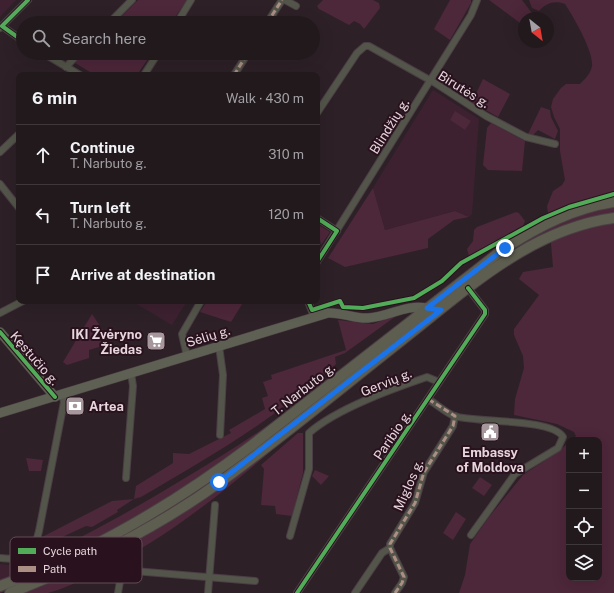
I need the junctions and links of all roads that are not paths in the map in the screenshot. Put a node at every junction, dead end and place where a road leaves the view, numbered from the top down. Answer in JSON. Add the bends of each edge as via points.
{"nodes":[{"id":1,"x":28,"y":0,"type":"edge"},
{"id":2,"x":132,"y":0,"type":"edge"},
{"id":3,"x":191,"y":0,"type":"edge"},
{"id":4,"x":283,"y":0,"type":"edge"},
{"id":5,"x":477,"y":0,"type":"edge"},
{"id":6,"x":296,"y":6,"type":"dead end"},
{"id":7,"x":116,"y":16,"type":"edge"},
{"id":8,"x":181,"y":16,"type":"edge"},
{"id":9,"x":272,"y":16,"type":"edge"},
{"id":10,"x":1,"y":27,"type":"edge"},
{"id":11,"x":16,"y":37,"type":"edge"},
{"id":12,"x":55,"y":60,"type":"edge"},
{"id":13,"x":74,"y":60,"type":"edge"},
{"id":14,"x":154,"y":60,"type":"edge"},
{"id":15,"x":244,"y":60,"type":"edge"},
{"id":16,"x":68,"y":68,"type":"junction"},
{"id":17,"x":66,"y":72,"type":"edge"},
{"id":18,"x":75,"y":72,"type":"edge"},
{"id":19,"x":146,"y":72,"type":"edge"},
{"id":20,"x":236,"y":72,"type":"edge"},
{"id":21,"x":430,"y":81,"type":"junction"},
{"id":22,"x":320,"y":108,"type":"edge"},
{"id":23,"x":16,"y":137,"type":"edge"},
{"id":24,"x":555,"y":144,"type":"dead end"},
{"id":25,"x":0,"y":152,"type":"edge"},
{"id":26,"x":0,"y":184,"type":"edge"},
{"id":27,"x":614,"y":202,"type":"edge"},
{"id":28,"x":16,"y":204,"type":"edge"},
{"id":29,"x":614,"y":218,"type":"edge"},
{"id":30,"x":320,"y":220,"type":"edge"},
{"id":31,"x":337,"y":231,"type":"junction"},
{"id":32,"x":320,"y":257,"type":"edge"},
{"id":33,"x":468,"y":288,"type":"junction"},
{"id":34,"x":16,"y":304,"type":"edge"},
{"id":35,"x":199,"y":304,"type":"edge"},
{"id":36,"x":309,"y":304,"type":"edge"},
{"id":37,"x":427,"y":308,"type":"junction"},
{"id":38,"x":441,"y":310,"type":"junction"},
{"id":39,"x":0,"y":313,"type":"edge"},
{"id":40,"x":314,"y":317,"type":"junction"},
{"id":41,"x":0,"y":332,"type":"edge"},
{"id":42,"x":219,"y":346,"type":"junction"},
{"id":43,"x":187,"y":356,"type":"junction"},
{"id":44,"x":131,"y":373,"type":"junction"},
{"id":45,"x":439,"y":382,"type":"junction"},
{"id":46,"x":59,"y":395,"type":"junction"},
{"id":47,"x":428,"y":399,"type":"junction"},
{"id":48,"x":0,"y":413,"type":"edge"},
{"id":49,"x":455,"y":416,"type":"junction"},
{"id":50,"x":220,"y":435,"type":"dead end"},
{"id":51,"x":126,"y":478,"type":"dead end"},
{"id":52,"x":215,"y":505,"type":"dead end"},
{"id":53,"x":471,"y":535,"type":"dead end"},
{"id":54,"x":290,"y":536,"type":"dead end"},
{"id":55,"x":37,"y":537,"type":"edge"},
{"id":56,"x":111,"y":537,"type":"edge"},
{"id":57,"x":132,"y":537,"type":"edge"},
{"id":58,"x":390,"y":548,"type":"junction"},
{"id":59,"x":0,"y":558,"type":"edge"},
{"id":60,"x":10,"y":558,"type":"edge"},
{"id":61,"x":142,"y":571,"type":"edge"},
{"id":62,"x":209,"y":576,"type":"junction"},
{"id":63,"x":254,"y":581,"type":"dead end"},
{"id":64,"x":10,"y":582,"type":"edge"},
{"id":65,"x":34,"y":583,"type":"edge"},
{"id":66,"x":120,"y":583,"type":"edge"},
{"id":67,"x":0,"y":586,"type":"edge"},
{"id":68,"x":10,"y":593,"type":"edge"},
{"id":69,"x":118,"y":593,"type":"edge"},
{"id":70,"x":208,"y":593,"type":"edge"},
{"id":71,"x":297,"y":593,"type":"edge"},
{"id":72,"x":356,"y":593,"type":"edge"},
{"id":73,"x":394,"y":593,"type":"edge"}],
"edges":[{"from":1,"to":10,"type":"street"},
{"from":2,"to":7,"type":"street"},
{"from":3,"to":8,"type":"street"},
{"from":4,"to":6,"type":"street"},
{"from":4,"to":9,"type":"street"},
{"from":5,"to":21,"type":"street","name":"Blindžių g.","via":[[471,15]]},
{"from":10,"to":11,"type":"street"},
{"from":12,"to":16,"type":"street"},
{"from":13,"to":16,"type":"street"},
{"from":14,"to":19,"type":"street"},
{"from":15,"to":20,"type":"street"},
{"from":16,"to":17,"type":"street"},
{"from":16,"to":18,"type":"street"},
{"from":21,"to":22,"type":"street","name":"Birutės g.","via":[[365,46],[357,53]]},
{"from":21,"to":24,"type":"street","name":"Birutės g.","via":[[486,116],[526,137]]},
{"from":21,"to":31,"type":"street","name":"Blindžių g."},
{"from":23,"to":25,"type":"street"},
{"from":26,"to":28,"type":"street"},
{"from":27,"to":37,"type":"main road","name":"T. Narbuto g.","via":[[582,210],[528,233]]},
{"from":29,"to":33,"type":"main road","name":"T. Narbuto g.","via":[[587,223],[554,234],[517,254]]},
{"from":30,"to":31,"type":"street"},
{"from":31,"to":32,"type":"street","name":"Blindžių g."},
{"from":33,"to":38,"type":"main road","name":"T. Narbuto g."},
{"from":33,"to":45,"type":"street","name":"Paribio g.","via":[[485,310],[485,314]]},
{"from":34,"to":39,"type":"street"},
{"from":35,"to":43,"type":"street","via":[[182,334]]},
{"from":36,"to":40,"type":"street"},
{"from":37,"to":38,"type":"main road"},
{"from":37,"to":40,"type":"main road","name":"Sėlių g.","via":[[417,306],[369,318],[335,313]]},
{"from":37,"to":56,"type":"main road","name":"T. Narbuto g.","via":[[252,446],[151,516]]},
{"from":38,"to":57,"type":"main road","name":"T. Narbuto g.","via":[[256,455],[193,500]]},
{"from":40,"to":42,"type":"main road","name":"Sėlių g."},
{"from":41,"to":46,"type":"main road","name":"Kęstučio g."},
{"from":42,"to":43,"type":"main road","name":"Sėlių g."},
{"from":42,"to":50,"type":"street","via":[[223,375]]},
{"from":43,"to":44,"type":"main road","name":"Sėlių g."},
{"from":44,"to":46,"type":"main road","name":"Sėlių g."},
{"from":44,"to":51,"type":"street","via":[[134,386]]},
{"from":45,"to":47,"type":"street","name":"Paribio g."},
{"from":45,"to":54,"type":"street","name":"Gervių g.","via":[[427,377],[391,390],[325,421],[309,433],[309,469]]},
{"from":46,"to":48,"type":"main road","name":"Sėlių g."},
{"from":46,"to":55,"type":"street","via":[[64,402]]},
{"from":47,"to":49,"type":"street"},
{"from":47,"to":71,"type":"street","name":"Paribio g."},
{"from":49,"to":53,"type":"street","via":[[524,424],[557,431],[563,437],[558,448],[515,474]]},
{"from":49,"to":58,"type":"street","name":"Miglos g.","via":[[453,426],[424,472],[415,503],[392,540]]},
{"from":52,"to":62,"type":"street"},
{"from":58,"to":72,"type":"street","via":[[382,553]]},
{"from":58,"to":73,"type":"street","via":[[404,576]]},
{"from":59,"to":60,"type":"street"},
{"from":61,"to":62,"type":"street"},
{"from":62,"to":63,"type":"street"},
{"from":62,"to":70,"type":"street"},
{"from":64,"to":67,"type":"main road","name":"T. Narbuto g."},
{"from":65,"to":68,"type":"main road","name":"T. Narbuto g."},
{"from":66,"to":69,"type":"street"}]}
